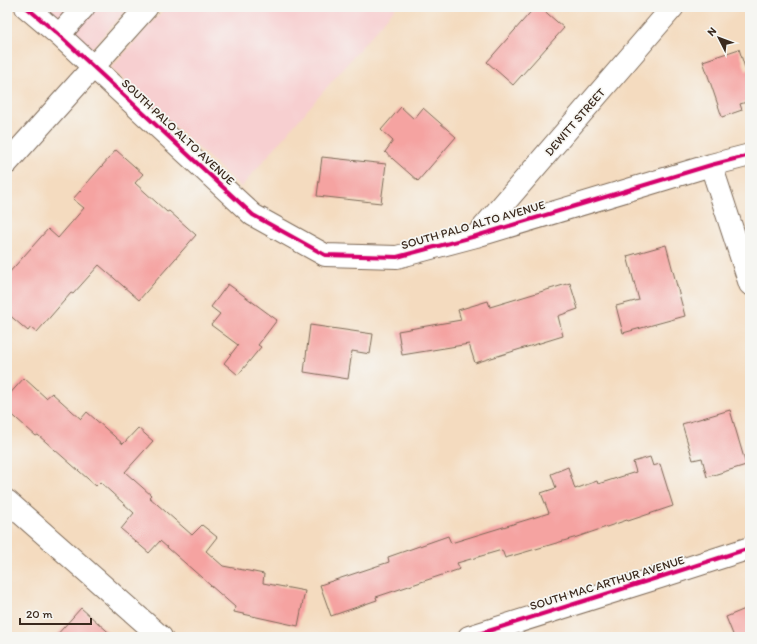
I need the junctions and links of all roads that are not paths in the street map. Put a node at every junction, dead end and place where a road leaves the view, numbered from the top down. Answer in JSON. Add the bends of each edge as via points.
{"nodes":[{"id":1,"x":26,"y":7,"type":"edge"},
{"id":2,"x":84,"y":7,"type":"edge"},
{"id":3,"x":147,"y":7,"type":"edge"},
{"id":4,"x":673,"y":7,"type":"edge"},
{"id":5,"x":58,"y":35,"type":"junction"},
{"id":6,"x":93,"y":68,"type":"junction"},
{"id":7,"x":750,"y":155,"type":"edge"},
{"id":8,"x":7,"y":163,"type":"edge"},
{"id":9,"x":711,"y":165,"type":"junction"},
{"id":10,"x":476,"y":236,"type":"junction"},
{"id":11,"x":750,"y":284,"type":"edge"},
{"id":12,"x":7,"y":501,"type":"edge"},
{"id":13,"x":750,"y":548,"type":"edge"},
{"id":14,"x":161,"y":637,"type":"edge"},
{"id":15,"x":469,"y":637,"type":"edge"}],
"edges":[{"from":1,"to":5,"type":"street","name":"SOUTH PALO ALTO AVENUE"},
{"from":2,"to":5,"type":"street"},
{"from":3,"to":6,"type":"street"},
{"from":4,"to":10,"type":"street","name":"DEWITT STREET"},
{"from":5,"to":6,"type":"street","name":"SOUTH PALO ALTO AVENUE"},
{"from":6,"to":8,"type":"street"},
{"from":6,"to":10,"type":"street","name":"SOUTH PALO ALTO AVENUE","via":[[254,215],[325,255],[397,257]]},
{"from":7,"to":9,"type":"street","name":"SOUTH PALO ALTO AVENUE"},
{"from":9,"to":10,"type":"street","name":"SOUTH PALO ALTO AVENUE"},
{"from":9,"to":11,"type":"street"},
{"from":12,"to":14,"type":"street"},
{"from":13,"to":15,"type":"street","name":"SOUTH MAC ARTHUR AVENUE"}]}
